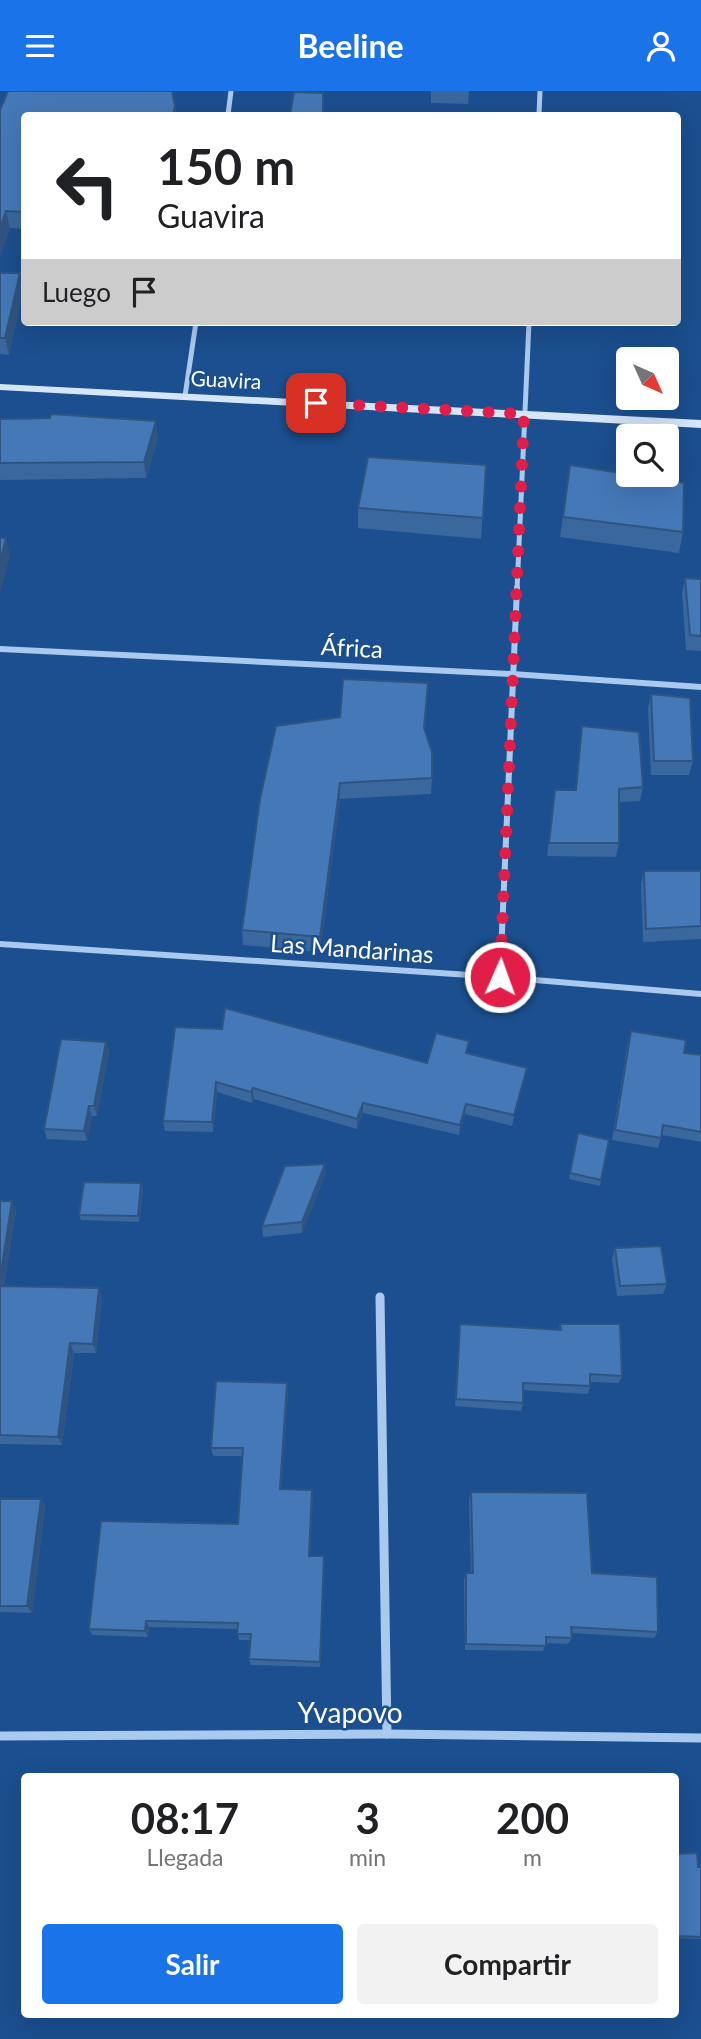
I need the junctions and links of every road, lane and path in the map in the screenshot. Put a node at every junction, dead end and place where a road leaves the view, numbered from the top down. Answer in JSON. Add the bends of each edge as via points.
{"nodes":[{"id":1,"x":231,"y":91,"type":"edge"},
{"id":2,"x":540,"y":91,"type":"edge"},
{"id":3,"x":228,"y":112,"type":"edge"},
{"id":4,"x":539,"y":112,"type":"edge"},
{"id":5,"x":196,"y":326,"type":"edge"},
{"id":6,"x":529,"y":326,"type":"edge"},
{"id":7,"x":0,"y":387,"type":"edge"},
{"id":8,"x":185,"y":396,"type":"junction"},
{"id":9,"x":524,"y":414,"type":"junction"},
{"id":10,"x":701,"y":424,"type":"edge"},
{"id":11,"x":0,"y":649,"type":"edge"},
{"id":12,"x":512,"y":674,"type":"junction"},
{"id":13,"x":701,"y":687,"type":"edge"},
{"id":14,"x":0,"y":944,"type":"edge"},
{"id":15,"x":500,"y":977,"type":"junction"},
{"id":16,"x":701,"y":994,"type":"edge"},
{"id":17,"x":380,"y":1297,"type":"dead end"},
{"id":18,"x":387,"y":1734,"type":"junction"},
{"id":19,"x":0,"y":1735,"type":"edge"},
{"id":20,"x":701,"y":1738,"type":"edge"}],
"edges":[{"from":1,"to":3,"type":"street"},
{"from":2,"to":4,"type":"street"},
{"from":5,"to":8,"type":"street"},
{"from":6,"to":9,"type":"street"},
{"from":7,"to":8,"type":"street","name":"Guavira"},
{"from":8,"to":9,"type":"street","name":"Guavira"},
{"from":9,"to":10,"type":"street","name":"Guavira"},
{"from":9,"to":12,"type":"street"},
{"from":11,"to":12,"type":"street","name":"África"},
{"from":12,"to":13,"type":"street","name":"África"},
{"from":12,"to":15,"type":"street"},
{"from":14,"to":15,"type":"street","name":"Las Mandarinas"},
{"from":15,"to":16,"type":"street","name":"Las Mandarinas"},
{"from":17,"to":18,"type":"street"},
{"from":18,"to":19,"type":"street","name":"Yvapovo"},
{"from":18,"to":20,"type":"street","name":"Yvapovo"}]}
